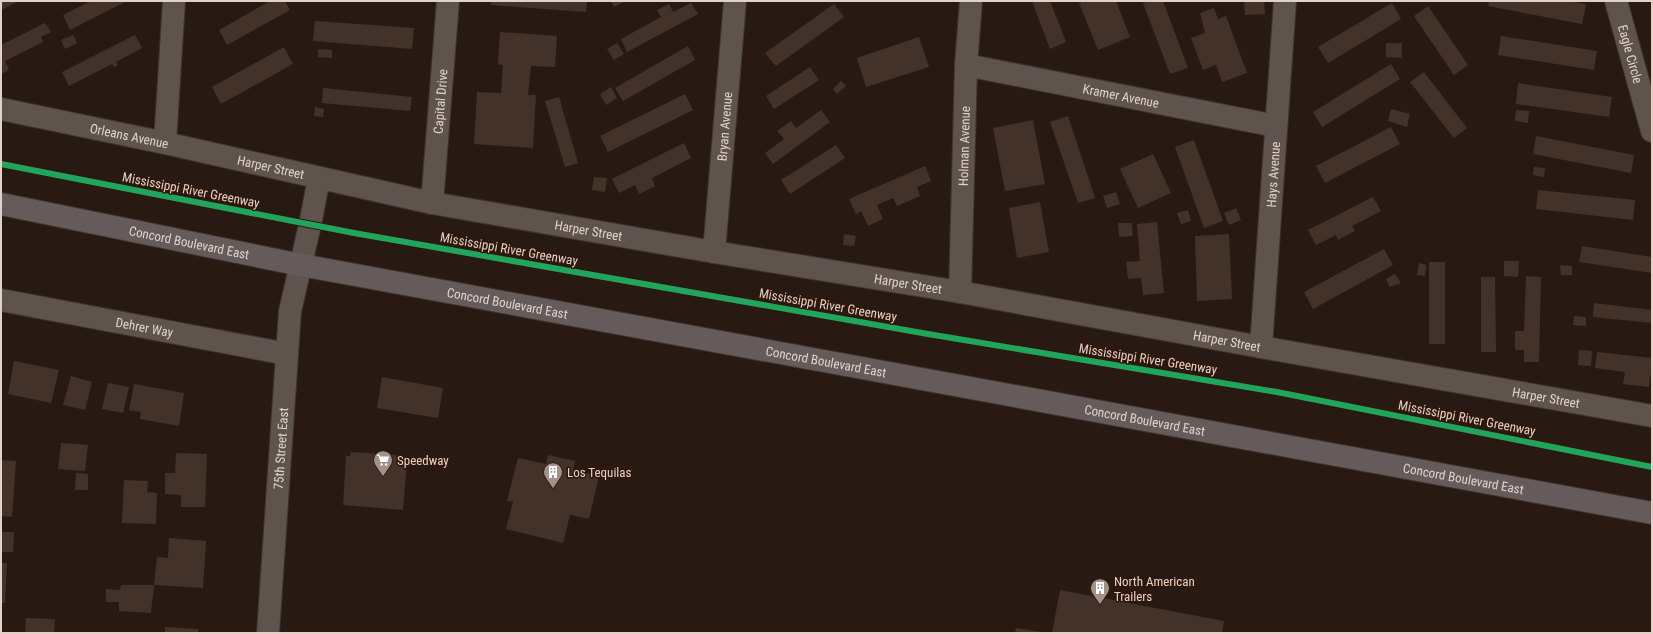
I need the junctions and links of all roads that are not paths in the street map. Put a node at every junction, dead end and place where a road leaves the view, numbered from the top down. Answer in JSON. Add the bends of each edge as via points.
{"nodes":[{"id":1,"x":174,"y":1,"type":"edge"},
{"id":2,"x":448,"y":1,"type":"edge"},
{"id":3,"x":734,"y":1,"type":"edge"},
{"id":4,"x":971,"y":1,"type":"edge"},
{"id":5,"x":1285,"y":1,"type":"edge"},
{"id":6,"x":1616,"y":1,"type":"edge"},
{"id":7,"x":966,"y":65,"type":"junction"},
{"id":8,"x":1,"y":109,"type":"edge"},
{"id":9,"x":1276,"y":126,"type":"junction"},
{"id":10,"x":1652,"y":131,"type":"edge"},
{"id":11,"x":165,"y":143,"type":"junction"},
{"id":12,"x":319,"y":178,"type":"junction"},
{"id":13,"x":432,"y":202,"type":"junction"},
{"id":14,"x":1,"y":204,"type":"edge"},
{"id":15,"x":714,"y":252,"type":"junction"},
{"id":16,"x":300,"y":265,"type":"junction"},
{"id":17,"x":960,"y":292,"type":"junction"},
{"id":18,"x":1,"y":300,"type":"edge"},
{"id":19,"x":1261,"y":347,"type":"junction"},
{"id":20,"x":287,"y":354,"type":"junction"},
{"id":21,"x":1652,"y":416,"type":"edge"},
{"id":22,"x":1652,"y":513,"type":"edge"},
{"id":23,"x":268,"y":633,"type":"edge"}],
"edges":[{"from":1,"to":11,"type":"street","name":"Orleans Avenue"},
{"from":2,"to":13,"type":"street","name":"Capital Drive"},
{"from":3,"to":15,"type":"street","name":"Bryan Avenue"},
{"from":4,"to":7,"type":"street","name":"Holman Avenue"},
{"from":5,"to":9,"type":"street","name":"Hays Avenue"},
{"from":6,"to":10,"type":"street","name":"Eagle Circle"},
{"from":7,"to":9,"type":"street","name":"Kramer Avenue"},
{"from":7,"to":17,"type":"street","name":"Holman Avenue"},
{"from":8,"to":11,"type":"street","name":"Orleans Avenue"},
{"from":9,"to":19,"type":"street","name":"Hays Avenue"},
{"from":11,"to":12,"type":"street","name":"Harper Street"},
{"from":12,"to":13,"type":"street","name":"Harper Street"},
{"from":12,"to":16,"type":"street","name":"75th Street East"},
{"from":13,"to":15,"type":"street","name":"Harper Street"},
{"from":14,"to":16,"type":"main road","name":"Concord Boulevard East"},
{"from":15,"to":17,"type":"street","name":"Harper Street"},
{"from":16,"to":20,"type":"street","name":"75th Street East","via":[[290,311]]},
{"from":16,"to":22,"type":"main road","name":"Concord Boulevard East"},
{"from":17,"to":19,"type":"street","name":"Harper Street"},
{"from":18,"to":20,"type":"street","name":"Dehrer Way"},
{"from":19,"to":21,"type":"street","name":"Harper Street"},
{"from":20,"to":23,"type":"street","name":"75th Street East"}]}
